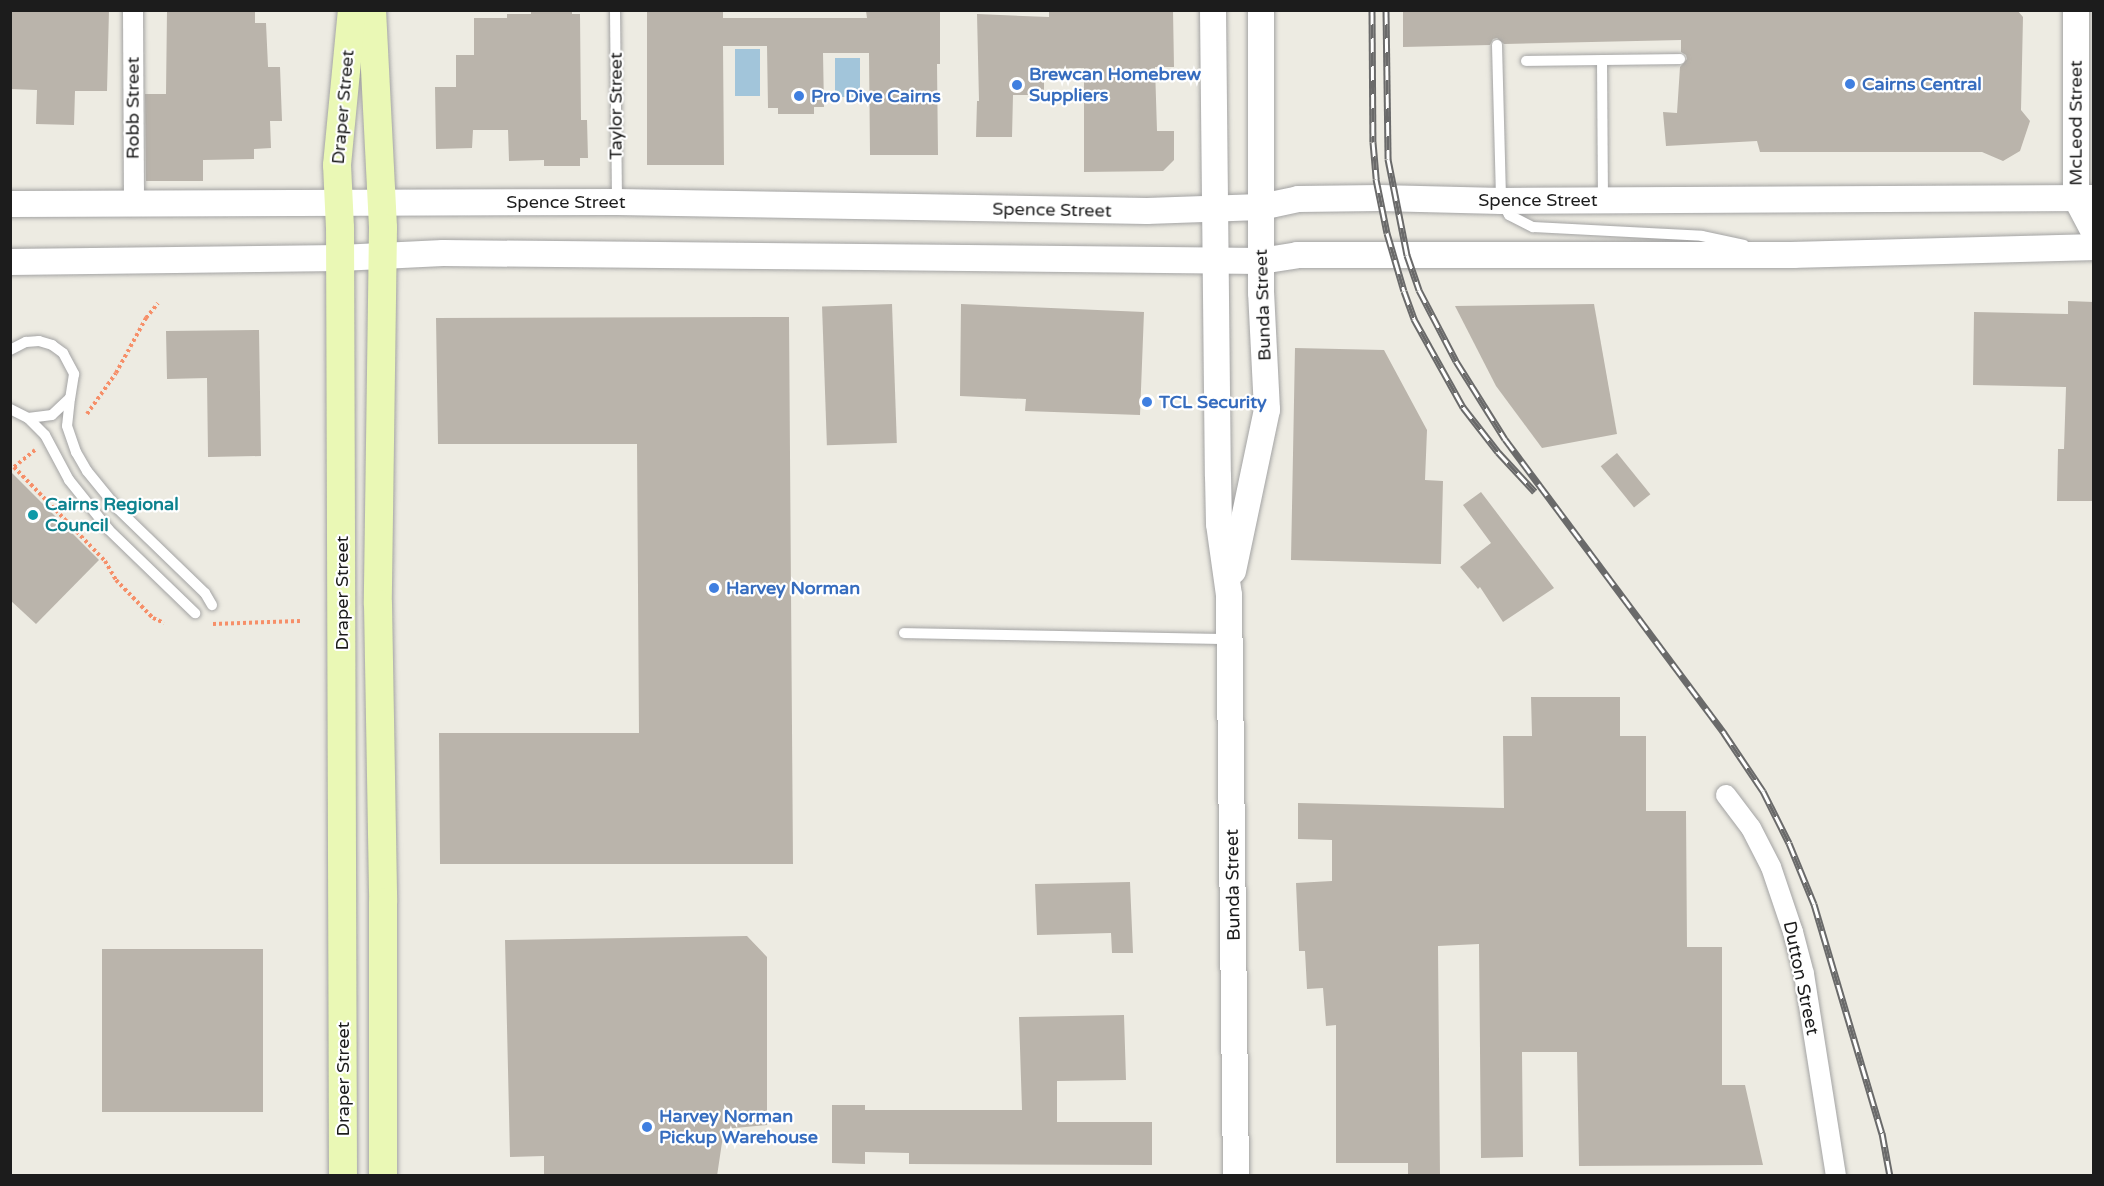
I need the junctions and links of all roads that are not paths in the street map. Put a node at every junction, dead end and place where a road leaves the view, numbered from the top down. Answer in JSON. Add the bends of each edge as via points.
{"nodes":[{"id":1,"x":133,"y":10,"type":"edge"},
{"id":2,"x":352,"y":10,"type":"edge"},
{"id":3,"x":372,"y":10,"type":"edge"},
{"id":4,"x":615,"y":10,"type":"edge"},
{"id":5,"x":1213,"y":10,"type":"edge"},
{"id":6,"x":1261,"y":10,"type":"edge"},
{"id":7,"x":2076,"y":10,"type":"edge"},
{"id":8,"x":1497,"y":45,"type":"dead end"},
{"id":9,"x":1680,"y":59,"type":"dead end"},
{"id":10,"x":1602,"y":60,"type":"junction"},
{"id":11,"x":1526,"y":62,"type":"dead end"},
{"id":12,"x":2085,"y":198,"type":"edge"},
{"id":13,"x":1603,"y":200,"type":"junction"},
{"id":14,"x":1501,"y":201,"type":"junction"},
{"id":15,"x":617,"y":202,"type":"junction"},
{"id":16,"x":340,"y":203,"type":"junction"},
{"id":17,"x":381,"y":203,"type":"junction"},
{"id":18,"x":10,"y":204,"type":"edge"},
{"id":19,"x":134,"y":205,"type":"junction"},
{"id":20,"x":1261,"y":207,"type":"junction"},
{"id":21,"x":1214,"y":209,"type":"junction"},
{"id":22,"x":2094,"y":232,"type":"edge"},
{"id":23,"x":2094,"y":247,"type":"edge"},
{"id":24,"x":382,"y":255,"type":"junction"},
{"id":25,"x":1794,"y":255,"type":"junction"},
{"id":26,"x":340,"y":258,"type":"junction"},
{"id":27,"x":1217,"y":260,"type":"junction"},
{"id":28,"x":1261,"y":261,"type":"junction"},
{"id":29,"x":10,"y":262,"type":"edge"},
{"id":30,"x":10,"y":350,"type":"edge"},
{"id":31,"x":70,"y":398,"type":"junction"},
{"id":32,"x":10,"y":409,"type":"edge"},
{"id":33,"x":28,"y":418,"type":"junction"},
{"id":34,"x":1229,"y":595,"type":"junction"},
{"id":35,"x":212,"y":605,"type":"dead end"},
{"id":36,"x":195,"y":613,"type":"dead end"},
{"id":37,"x":904,"y":633,"type":"dead end"},
{"id":38,"x":1230,"y":639,"type":"junction"},
{"id":39,"x":1726,"y":795,"type":"dead end"},
{"id":40,"x":343,"y":1176,"type":"edge"},
{"id":41,"x":383,"y":1176,"type":"edge"},
{"id":42,"x":1236,"y":1176,"type":"edge"},
{"id":43,"x":1836,"y":1176,"type":"edge"}],
"edges":[{"from":1,"to":19,"type":"street","name":"Robb Street"},
{"from":2,"to":16,"type":"main road","name":"Draper Street","via":[[337,165]]},
{"from":3,"to":17,"type":"main road","name":"Draper Street"},
{"from":4,"to":15,"type":"lane","name":"Taylor Street"},
{"from":5,"to":21,"type":"street","name":"Bunda Street"},
{"from":6,"to":20,"type":"street","name":"Bunda Street"},
{"from":7,"to":12,"type":"street","name":"McLeod Street"},
{"from":8,"to":14,"type":"lane"},
{"from":9,"to":10,"type":"lane"},
{"from":10,"to":11,"type":"lane"},
{"from":10,"to":13,"type":"lane"},
{"from":12,"to":13,"type":"street","name":"Spence Street"},
{"from":12,"to":22,"type":"street","name":"McLeod Street"},
{"from":13,"to":14,"type":"street","name":"Spence Street"},
{"from":14,"to":20,"type":"street","name":"Spence Street","via":[[1298,200]]},
{"from":14,"to":25,"type":"lane","via":[[1509,215],[1533,227],[1702,236]]},
{"from":15,"to":17,"type":"street","name":"Spence Street"},
{"from":15,"to":21,"type":"street","name":"Spence Street"},
{"from":16,"to":17,"type":"street","name":"Spence Street"},
{"from":16,"to":19,"type":"street","name":"Spence Street"},
{"from":16,"to":26,"type":"main road","name":"Draper Street"},
{"from":17,"to":24,"type":"main road","name":"Draper Street"},
{"from":18,"to":19,"type":"street","name":"Spence Street"},
{"from":20,"to":21,"type":"street","name":"Spence Street"},
{"from":20,"to":28,"type":"street","name":"Bunda Street"},
{"from":21,"to":27,"type":"street","name":"Bunda Street"},
{"from":23,"to":25,"type":"street"},
{"from":24,"to":26,"type":"street"},
{"from":24,"to":27,"type":"street"},
{"from":24,"to":41,"type":"main road","name":"Draper Street","via":[[378,604]]},
{"from":25,"to":28,"type":"street","via":[[1298,255]]},
{"from":26,"to":29,"type":"street"},
{"from":26,"to":40,"type":"main road","name":"Draper Street"},
{"from":27,"to":28,"type":"street"},
{"from":27,"to":34,"type":"street","name":"Bunda Street","via":[[1219,524]]},
{"from":28,"to":34,"type":"street","name":"Bunda Street","via":[[1267,410]]},
{"from":30,"to":31,"type":"lane","via":[[39,341],[63,353],[74,374]]},
{"from":31,"to":33,"type":"lane","via":[[52,415]]},
{"from":31,"to":35,"type":"lane","via":[[67,426],[87,471],[118,509],[205,593]]},
{"from":32,"to":33,"type":"lane"},
{"from":33,"to":36,"type":"lane","via":[[45,435],[69,480],[109,530]]},
{"from":34,"to":38,"type":"street","name":"Bunda Street"},
{"from":37,"to":38,"type":"lane"},
{"from":38,"to":42,"type":"street","name":"Bunda Street"},
{"from":39,"to":43,"type":"street","name":"Dutton Street","via":[[1751,828],[1771,867],[1793,932],[1804,974]]}]}
